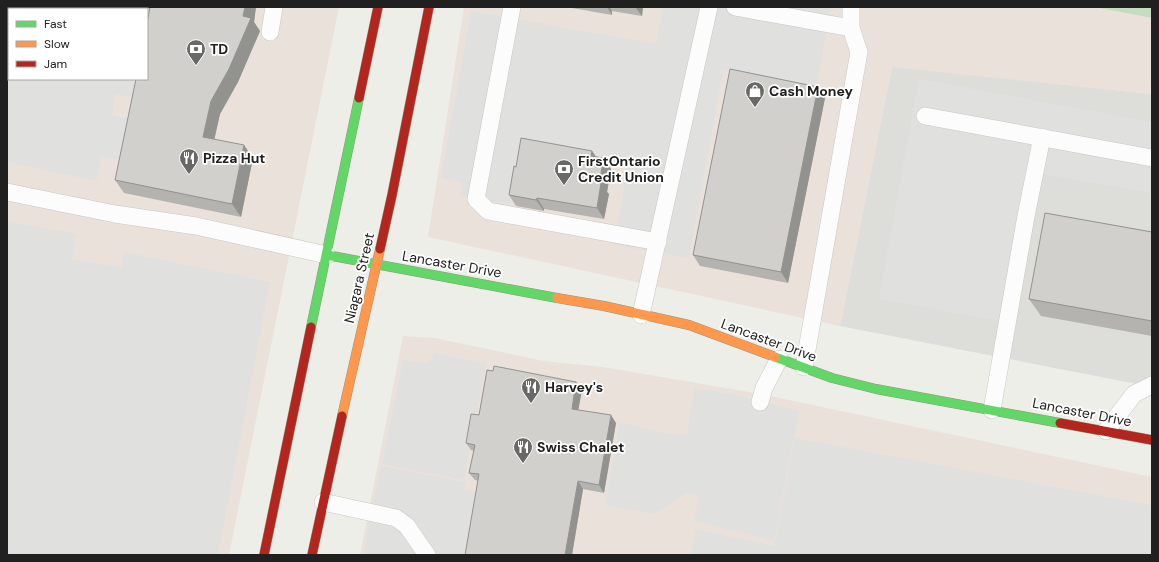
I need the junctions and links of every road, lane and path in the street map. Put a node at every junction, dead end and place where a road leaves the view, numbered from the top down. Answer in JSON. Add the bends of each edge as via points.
{"nodes":[{"id":1,"x":274,"y":7,"type":"edge"},
{"id":2,"x":378,"y":7,"type":"edge"},
{"id":3,"x":512,"y":7,"type":"edge"},
{"id":4,"x":709,"y":7,"type":"edge"},
{"id":5,"x":735,"y":7,"type":"edge"},
{"id":6,"x":850,"y":7,"type":"edge"},
{"id":7,"x":429,"y":8,"type":"edge"},
{"id":8,"x":851,"y":28,"type":"junction"},
{"id":9,"x":270,"y":32,"type":"dead end"},
{"id":10,"x":925,"y":116,"type":"dead end"},
{"id":11,"x":1042,"y":137,"type":"junction"},
{"id":12,"x":1152,"y":158,"type":"edge"},
{"id":13,"x":7,"y":192,"type":"edge"},
{"id":14,"x":658,"y":242,"type":"junction"},
{"id":15,"x":328,"y":255,"type":"junction"},
{"id":16,"x":377,"y":265,"type":"junction"},
{"id":17,"x":641,"y":315,"type":"junction"},
{"id":18,"x":779,"y":359,"type":"junction"},
{"id":19,"x":804,"y":367,"type":"junction"},
{"id":20,"x":1152,"y":385,"type":"edge"},
{"id":21,"x":760,"y":402,"type":"dead end"},
{"id":22,"x":992,"y":410,"type":"junction"},
{"id":23,"x":1106,"y":431,"type":"junction"},
{"id":24,"x":1152,"y":440,"type":"edge"},
{"id":25,"x":323,"y":502,"type":"junction"},
{"id":26,"x":264,"y":555,"type":"edge"},
{"id":27,"x":312,"y":555,"type":"edge"},
{"id":28,"x":427,"y":555,"type":"edge"}],
"edges":[{"from":1,"to":9,"type":"lane"},
{"from":2,"to":15,"type":"main road"},
{"from":3,"to":14,"type":"lane","via":[[476,199],[488,211]]},
{"from":4,"to":14,"type":"lane"},
{"from":5,"to":8,"type":"lane"},
{"from":6,"to":8,"type":"lane"},
{"from":7,"to":16,"type":"main road","name":"Niagara Street"},
{"from":8,"to":19,"type":"lane","via":[[860,52]]},
{"from":10,"to":11,"type":"lane"},
{"from":11,"to":12,"type":"lane"},
{"from":11,"to":22,"type":"lane"},
{"from":13,"to":15,"type":"lane","via":[[115,214],[196,226]]},
{"from":14,"to":17,"type":"lane"},
{"from":15,"to":16,"type":"main road","name":"Lancaster Drive"},
{"from":15,"to":26,"type":"main road"},
{"from":16,"to":17,"type":"main road","name":"Lancaster Drive"},
{"from":16,"to":25,"type":"main road","name":"Niagara Street"},
{"from":17,"to":18,"type":"main road","name":"Lancaster Drive","via":[[688,325]]},
{"from":18,"to":19,"type":"main road","name":"Lancaster Drive"},
{"from":18,"to":21,"type":"lane"},
{"from":19,"to":22,"type":"main road","name":"Lancaster Drive","via":[[832,378],[876,389]]},
{"from":20,"to":23,"type":"lane","via":[[1134,394]]},
{"from":22,"to":23,"type":"main road","name":"Lancaster Drive"},
{"from":23,"to":24,"type":"main road","name":"Lancaster Drive"},
{"from":25,"to":27,"type":"main road","name":"Niagara Street"},
{"from":25,"to":28,"type":"lane","via":[[396,518],[407,526]]}]}
